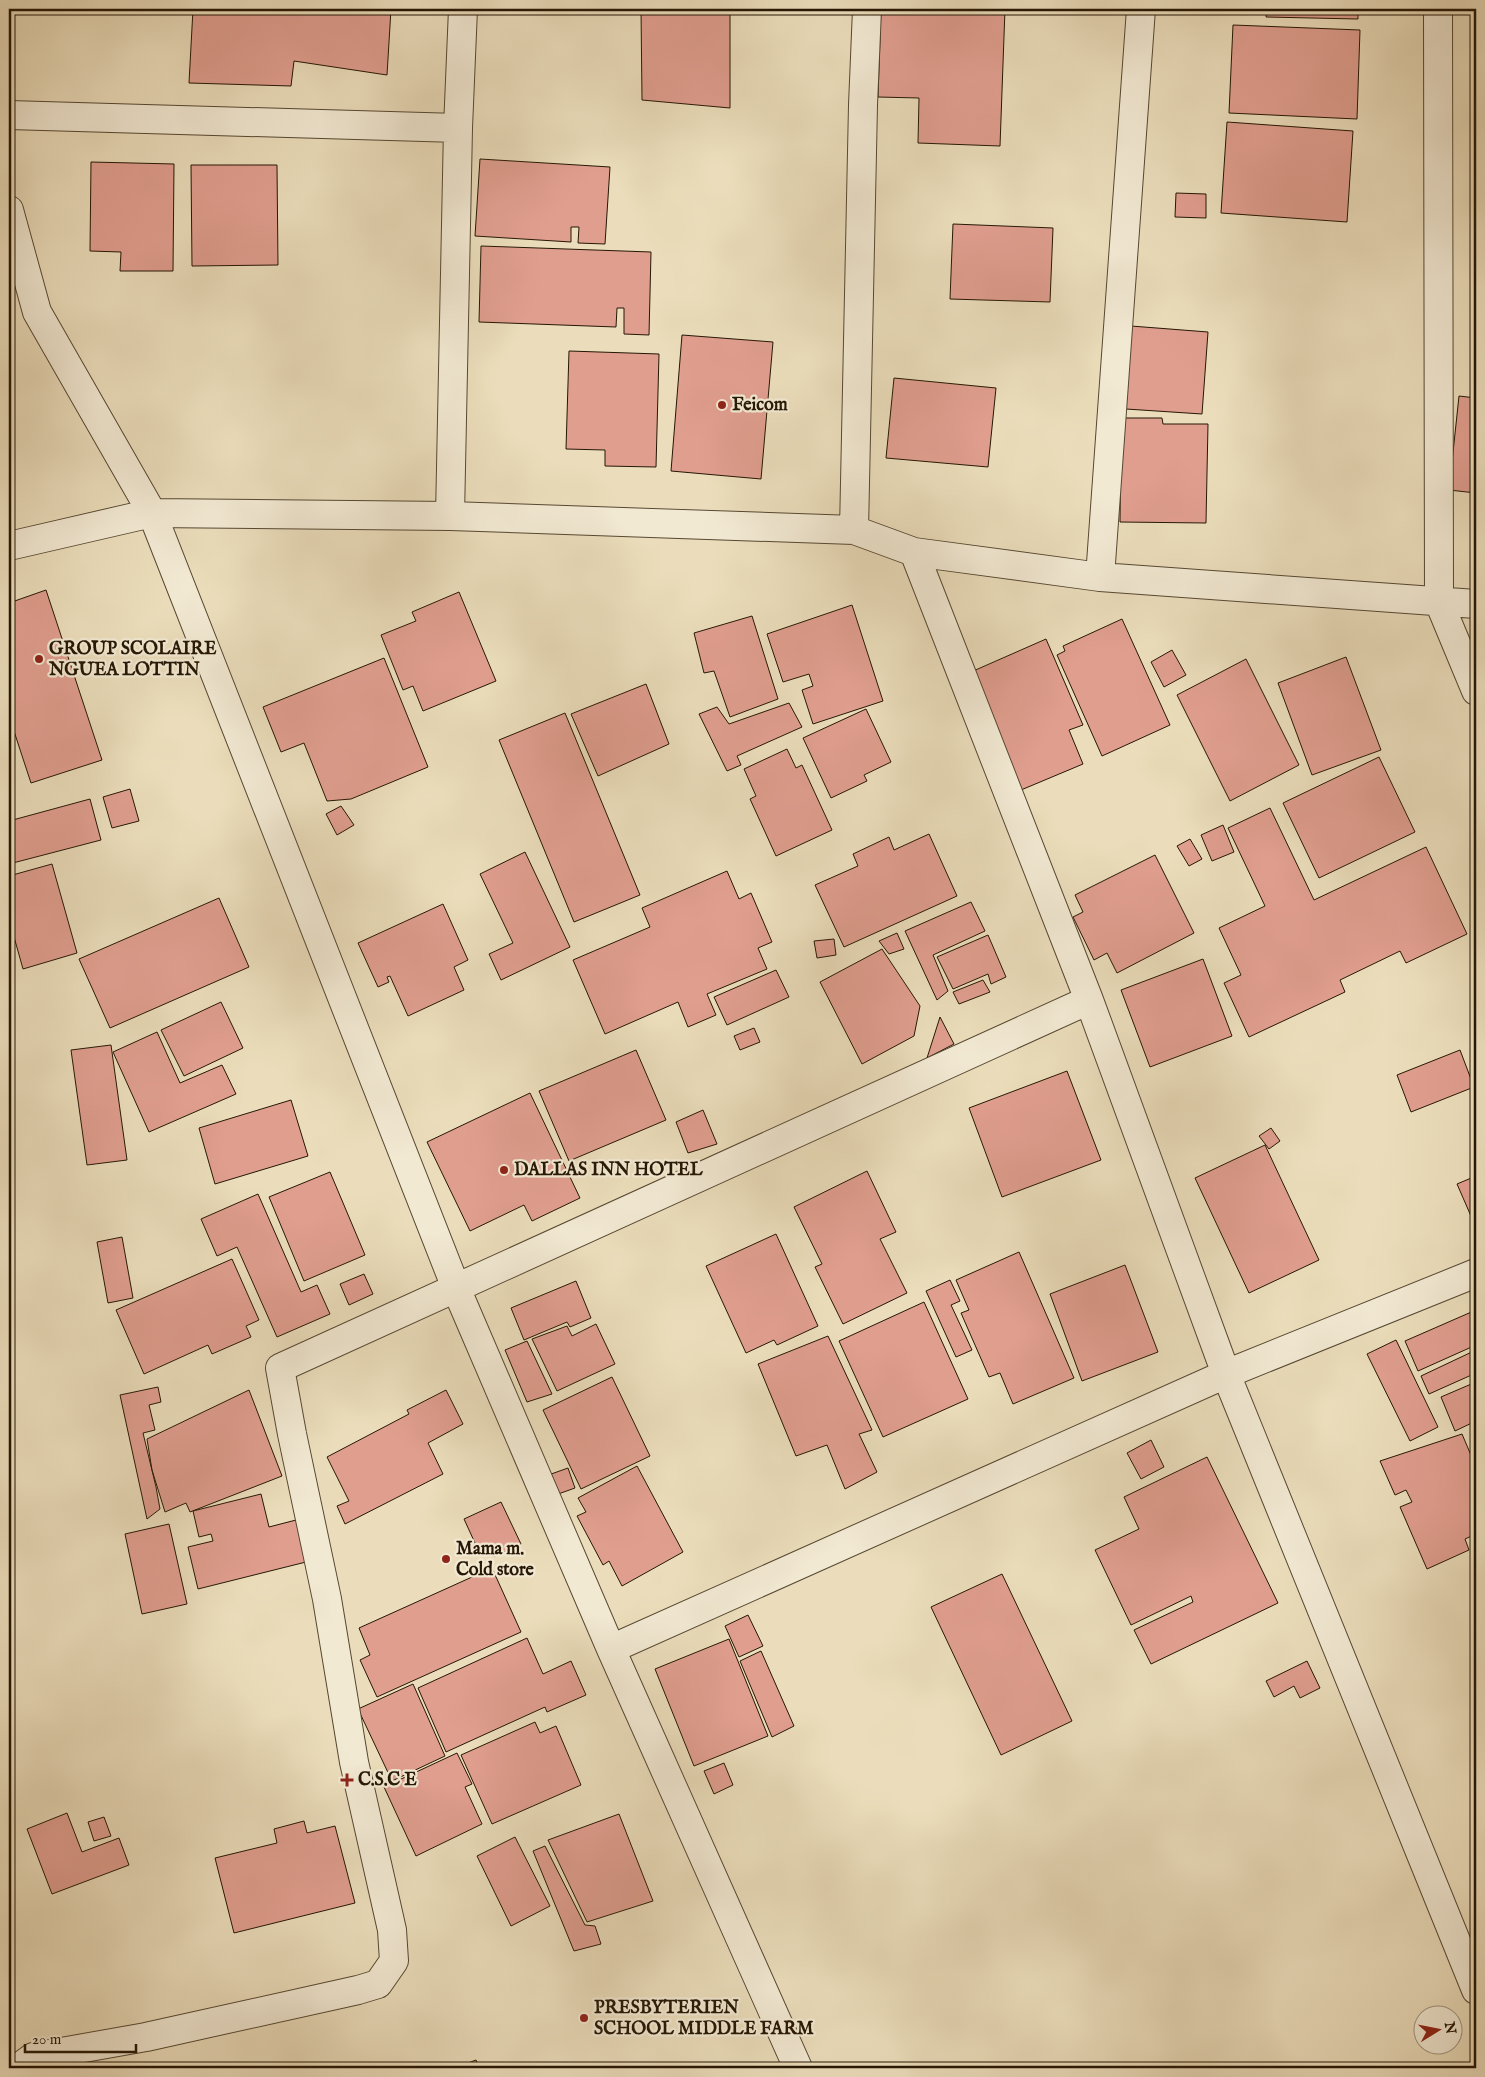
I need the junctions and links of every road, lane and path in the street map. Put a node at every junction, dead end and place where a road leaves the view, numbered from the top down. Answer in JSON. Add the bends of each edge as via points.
{"nodes":[{"id":1,"x":463,"y":9,"type":"edge"},
{"id":2,"x":867,"y":9,"type":"edge"},
{"id":3,"x":1140,"y":9,"type":"edge"},
{"id":4,"x":1438,"y":9,"type":"edge"},
{"id":5,"x":9,"y":116,"type":"edge"},
{"id":6,"x":458,"y":128,"type":"junction"},
{"id":7,"x":9,"y":210,"type":"edge"},
{"id":8,"x":152,"y":513,"type":"junction"},
{"id":9,"x":450,"y":516,"type":"junction"},
{"id":10,"x":854,"y":530,"type":"junction"},
{"id":11,"x":9,"y":546,"type":"edge"},
{"id":12,"x":914,"y":552,"type":"junction"},
{"id":13,"x":1100,"y":577,"type":"junction"},
{"id":14,"x":1439,"y":602,"type":"junction"},
{"id":15,"x":1476,"y":604,"type":"edge"},
{"id":16,"x":1476,"y":691,"type":"edge"},
{"id":17,"x":1089,"y":1000,"type":"junction"},
{"id":18,"x":1476,"y":1273,"type":"edge"},
{"id":19,"x":456,"y":1288,"type":"junction"},
{"id":20,"x":1226,"y":1374,"type":"junction"},
{"id":21,"x":611,"y":1649,"type":"junction"},
{"id":22,"x":1476,"y":1990,"type":"edge"},
{"id":23,"x":18,"y":2068,"type":"edge"},
{"id":24,"x":798,"y":2068,"type":"edge"}],
"edges":[{"from":1,"to":6,"type":"street"},
{"from":2,"to":10,"type":"street"},
{"from":3,"to":13,"type":"street"},
{"from":4,"to":14,"type":"street"},
{"from":5,"to":6,"type":"street"},
{"from":6,"to":9,"type":"street"},
{"from":7,"to":8,"type":"street","via":[[37,312]]},
{"from":8,"to":9,"type":"street"},
{"from":8,"to":11,"type":"street"},
{"from":8,"to":19,"type":"street"},
{"from":9,"to":10,"type":"street"},
{"from":10,"to":12,"type":"street"},
{"from":12,"to":13,"type":"street"},
{"from":12,"to":17,"type":"street"},
{"from":13,"to":14,"type":"street"},
{"from":14,"to":15,"type":"street"},
{"from":14,"to":16,"type":"street"},
{"from":17,"to":19,"type":"street"},
{"from":17,"to":20,"type":"street"},
{"from":18,"to":20,"type":"street"},
{"from":19,"to":21,"type":"street"},
{"from":19,"to":23,"type":"street","via":[[280,1368],[327,1599],[354,1762],[392,1930],[394,1961],[378,1984],[358,1990],[146,2037],[33,2057]]},
{"from":20,"to":21,"type":"street"},
{"from":20,"to":22,"type":"street"},
{"from":21,"to":24,"type":"street"}]}
